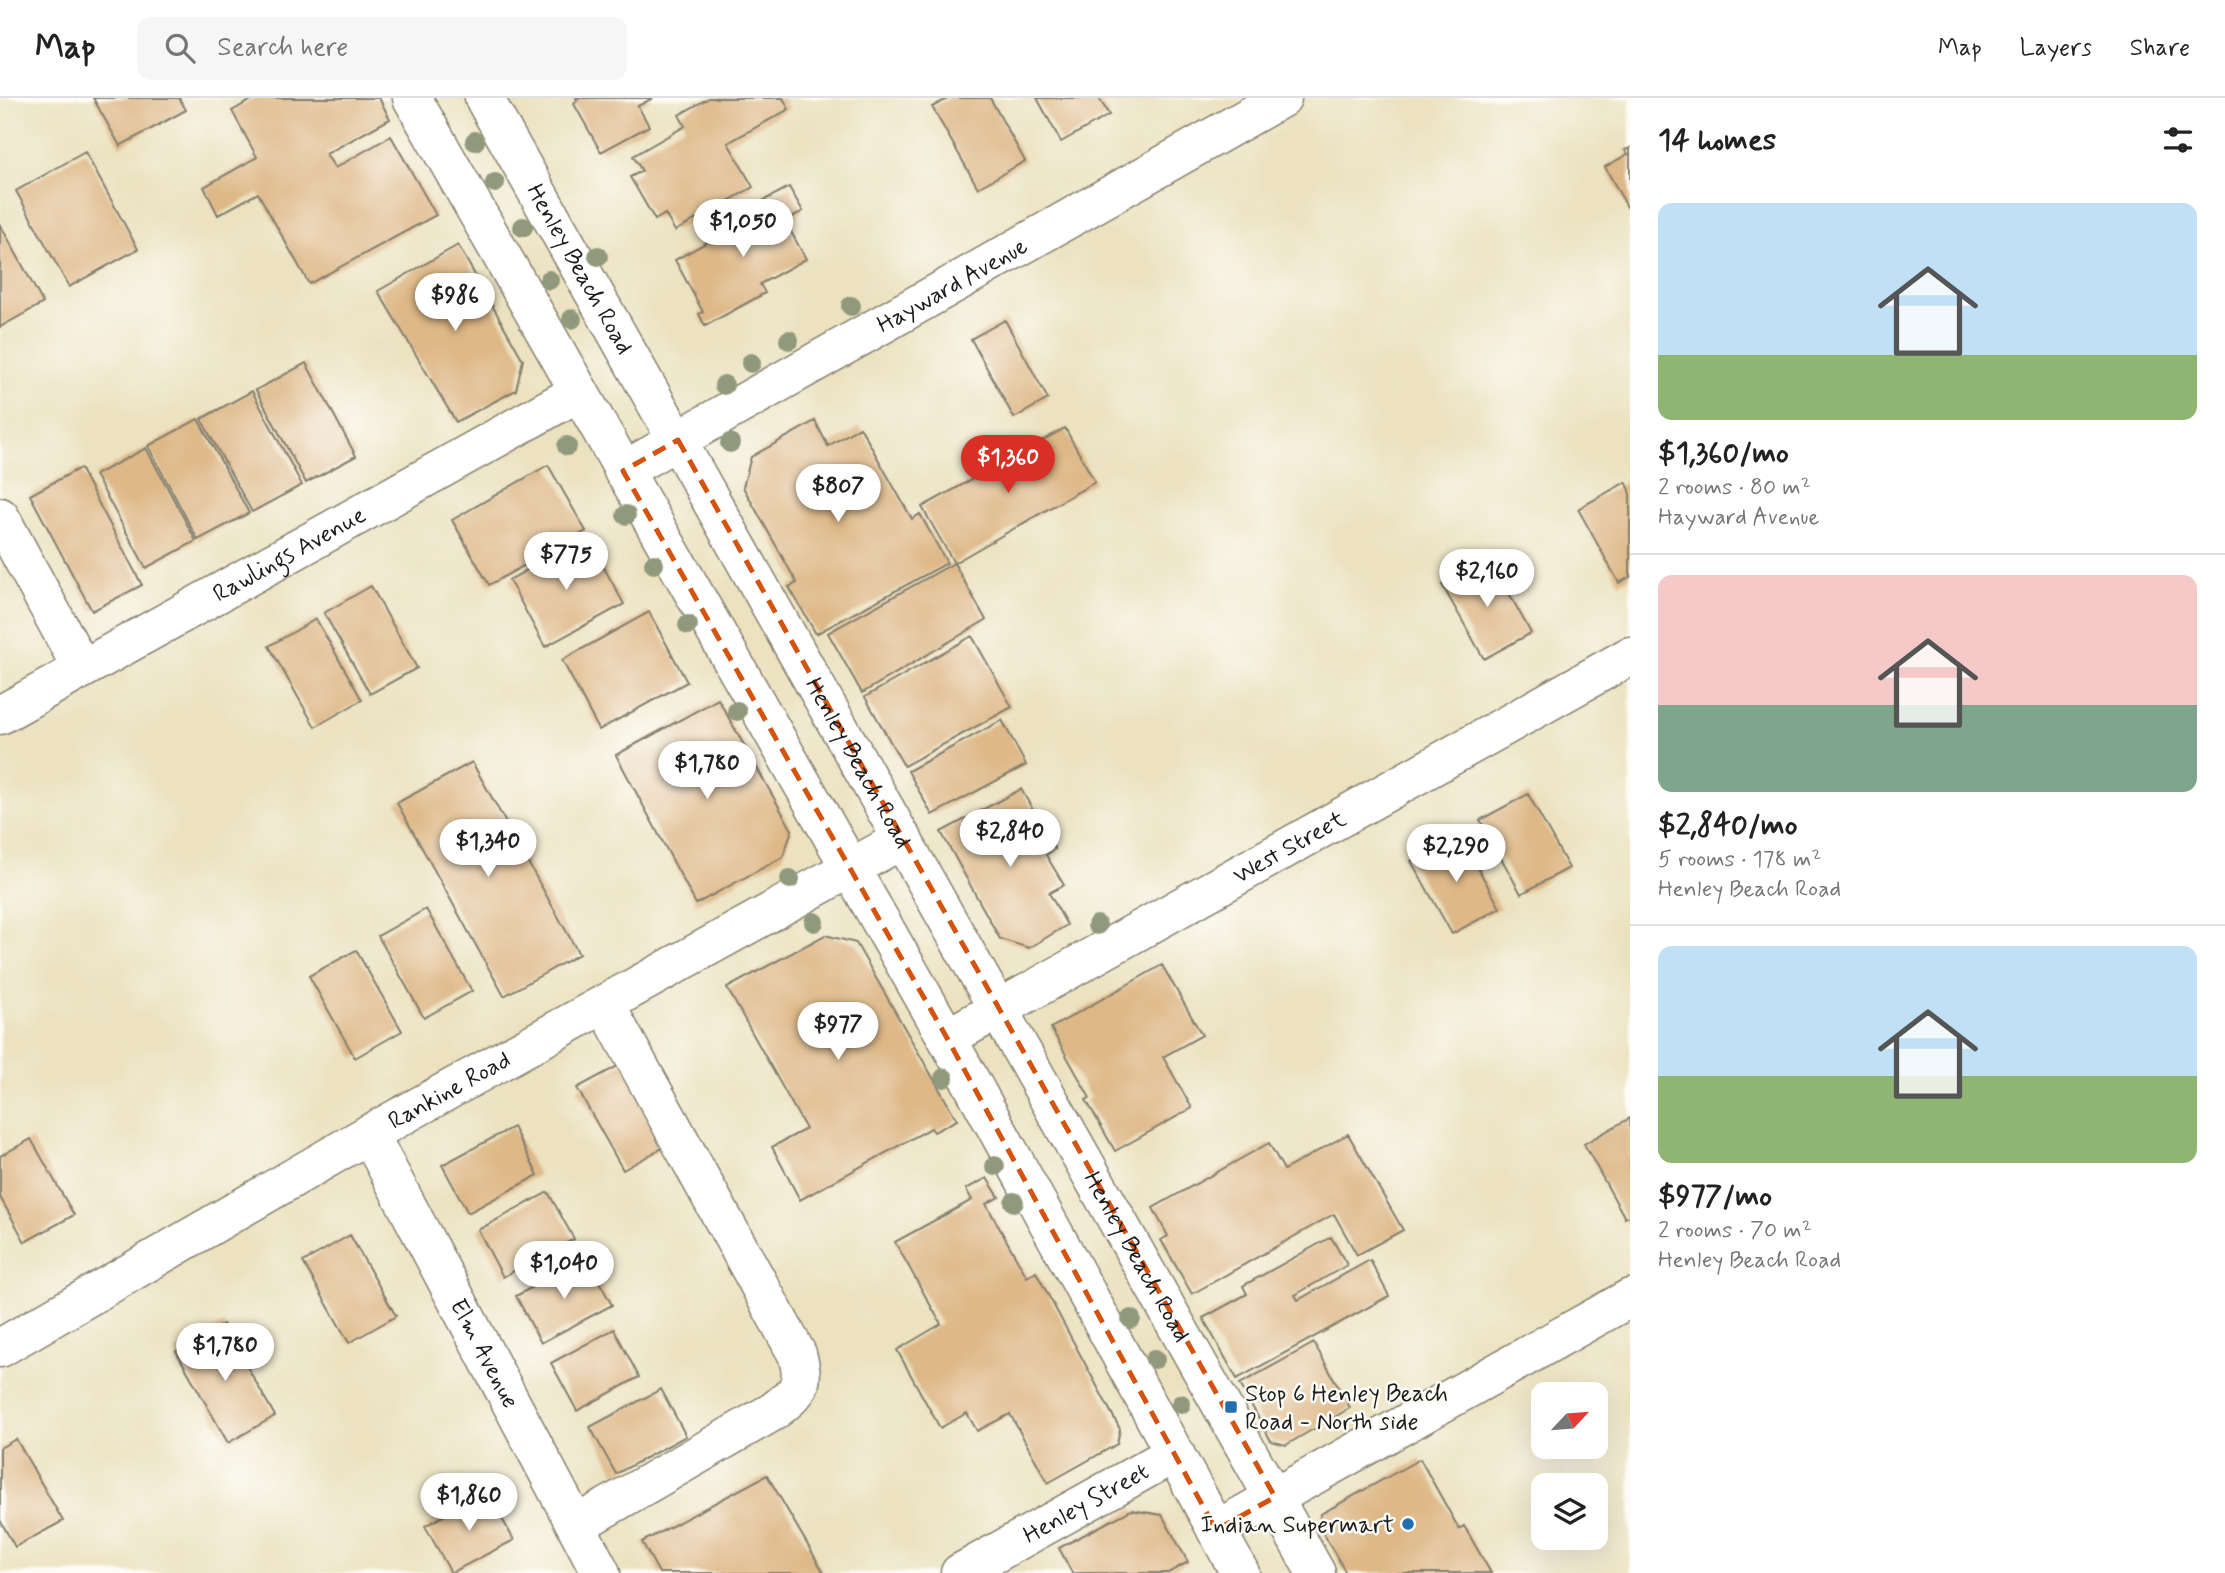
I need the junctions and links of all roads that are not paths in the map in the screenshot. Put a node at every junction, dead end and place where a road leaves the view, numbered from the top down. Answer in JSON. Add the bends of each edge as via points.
{"nodes":[{"id":1,"x":412,"y":98,"type":"edge"},
{"id":2,"x":484,"y":98,"type":"edge"},
{"id":3,"x":1282,"y":98,"type":"edge"},
{"id":4,"x":579,"y":392,"type":"junction"},
{"id":5,"x":678,"y":440,"type":"junction"},
{"id":6,"x":623,"y":471,"type":"junction"},
{"id":7,"x":0,"y":517,"type":"edge"},
{"id":8,"x":1630,"y":656,"type":"edge"},
{"id":9,"x":82,"y":669,"type":"junction"},
{"id":10,"x":0,"y":715,"type":"edge"},
{"id":11,"x":903,"y":839,"type":"junction"},
{"id":12,"x":850,"y":869,"type":"junction"},
{"id":13,"x":605,"y":1004,"type":"junction"},
{"id":14,"x":998,"y":1008,"type":"junction"},
{"id":15,"x":947,"y":1038,"type":"junction"},
{"id":16,"x":369,"y":1134,"type":"junction"},
{"id":17,"x":1630,"y":1298,"type":"edge"},
{"id":18,"x":0,"y":1348,"type":"edge"},
{"id":19,"x":1175,"y":1453,"type":"junction"},
{"id":20,"x":1275,"y":1497,"type":"junction"},
{"id":21,"x":576,"y":1525,"type":"junction"},
{"id":22,"x":1216,"y":1530,"type":"junction"},
{"id":23,"x":601,"y":1573,"type":"edge"},
{"id":24,"x":960,"y":1573,"type":"edge"},
{"id":25,"x":1240,"y":1573,"type":"edge"},
{"id":26,"x":1316,"y":1573,"type":"edge"}],
"edges":[{"from":1,"to":4,"type":"street"},
{"from":2,"to":5,"type":"street","name":"Henley Beach Road"},
{"from":3,"to":5,"type":"street","name":"Hayward Avenue"},
{"from":4,"to":6,"type":"street"},
{"from":4,"to":9,"type":"street","name":"Rawlings Avenue"},
{"from":5,"to":6,"type":"street","name":"Hayward Avenue"},
{"from":5,"to":11,"type":"street","name":"Henley Beach Road"},
{"from":6,"to":12,"type":"street"},
{"from":7,"to":9,"type":"street"},
{"from":8,"to":14,"type":"street","name":"West Street"},
{"from":9,"to":10,"type":"street","name":"Rawlings Avenue"},
{"from":11,"to":12,"type":"street","name":"Rankine Road"},
{"from":11,"to":14,"type":"street","name":"Henley Beach Road"},
{"from":12,"to":13,"type":"street","name":"Rankine Road"},
{"from":12,"to":15,"type":"street"},
{"from":13,"to":16,"type":"street","name":"Rankine Road"},
{"from":13,"to":21,"type":"street","via":[[797,1354],[803,1373],[802,1384],[774,1411]]},
{"from":14,"to":15,"type":"street","name":"West Street"},
{"from":14,"to":20,"type":"street","name":"Henley Beach Road"},
{"from":15,"to":19,"type":"street"},
{"from":16,"to":18,"type":"street","name":"Rankine Road"},
{"from":16,"to":21,"type":"street","name":"Elm Avenue"},
{"from":17,"to":20,"type":"street"},
{"from":19,"to":22,"type":"street"},
{"from":19,"to":24,"type":"street","name":"Henley Street"},
{"from":20,"to":22,"type":"street"},
{"from":20,"to":26,"type":"street","name":"Henley Beach Road"},
{"from":21,"to":23,"type":"street","name":"Elm Avenue"},
{"from":22,"to":25,"type":"street"}]}
